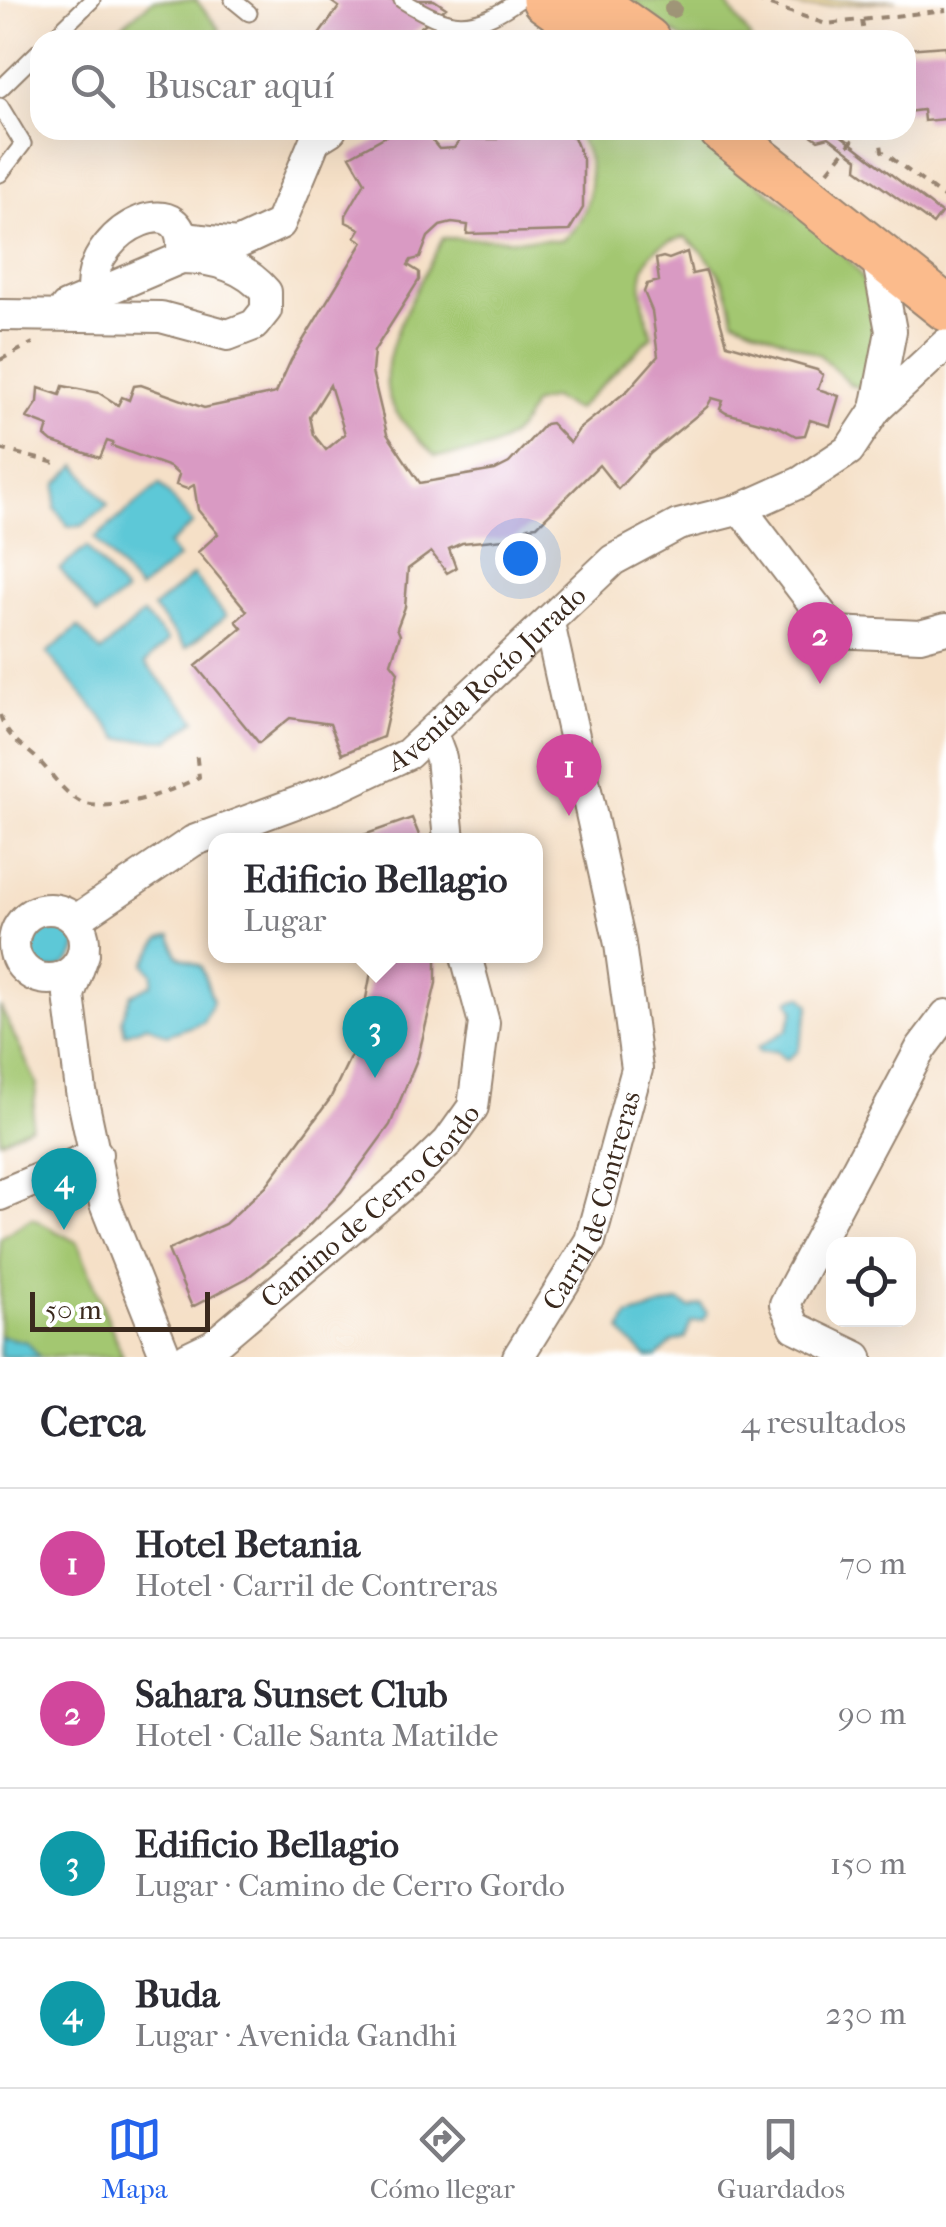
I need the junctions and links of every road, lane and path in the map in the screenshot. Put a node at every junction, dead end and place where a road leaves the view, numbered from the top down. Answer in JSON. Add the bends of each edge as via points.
{"nodes":[{"id":1,"x":92,"y":0,"type":"edge"},
{"id":2,"x":233,"y":0,"type":"edge"},
{"id":3,"x":402,"y":0,"type":"edge"},
{"id":4,"x":519,"y":0,"type":"edge"},
{"id":5,"x":545,"y":0,"type":"edge"},
{"id":6,"x":591,"y":0,"type":"edge"},
{"id":7,"x":755,"y":0,"type":"edge"},
{"id":8,"x":946,"y":10,"type":"edge"},
{"id":9,"x":248,"y":13,"type":"dead end"},
{"id":10,"x":862,"y":19,"type":"junction"},
{"id":11,"x":60,"y":30,"type":"edge"},
{"id":12,"x":587,"y":30,"type":"edge"},
{"id":13,"x":632,"y":30,"type":"edge"},
{"id":14,"x":864,"y":30,"type":"edge"},
{"id":15,"x":30,"y":60,"type":"edge"},
{"id":16,"x":0,"y":89,"type":"edge"},
{"id":17,"x":0,"y":106,"type":"edge"},
{"id":18,"x":315,"y":140,"type":"edge"},
{"id":19,"x":735,"y":140,"type":"edge"},
{"id":20,"x":781,"y":140,"type":"edge"},
{"id":21,"x":853,"y":140,"type":"edge"},
{"id":22,"x":880,"y":140,"type":"edge"},
{"id":23,"x":0,"y":174,"type":"edge"},
{"id":24,"x":825,"y":175,"type":"junction"},
{"id":25,"x":946,"y":199,"type":"edge"},
{"id":26,"x":182,"y":248,"type":"junction"},
{"id":27,"x":876,"y":248,"type":"junction"},
{"id":28,"x":946,"y":270,"type":"edge"},
{"id":29,"x":104,"y":292,"type":"junction"},
{"id":30,"x":946,"y":308,"type":"edge"},
{"id":31,"x":0,"y":315,"type":"edge"},
{"id":32,"x":44,"y":316,"type":"junction"},
{"id":33,"x":946,"y":344,"type":"edge"},
{"id":34,"x":876,"y":409,"type":"junction"},
{"id":35,"x":0,"y":450,"type":"edge"},
{"id":36,"x":55,"y":463,"type":"dead end"},
{"id":37,"x":741,"y":510,"type":"junction"},
{"id":38,"x":549,"y":623,"type":"junction"},
{"id":39,"x":946,"y":629,"type":"edge"},
{"id":40,"x":0,"y":716,"type":"edge"},
{"id":41,"x":432,"y":734,"type":"junction"},
{"id":42,"x":196,"y":750,"type":"dead end"},
{"id":43,"x":214,"y":833,"type":"edge"},
{"id":44,"x":448,"y":833,"type":"edge"},
{"id":45,"x":208,"y":835,"type":"edge"},
{"id":46,"x":76,"y":920,"type":"junction"},
{"id":47,"x":9,"y":929,"type":"edge"},
{"id":48,"x":84,"y":954,"type":"junction"},
{"id":49,"x":468,"y":963,"type":"edge"},
{"id":50,"x":36,"y":977,"type":"junction"},
{"id":51,"x":946,"y":1015,"type":"edge"},
{"id":52,"x":72,"y":1038,"type":"junction"},
{"id":53,"x":97,"y":1154,"type":"junction"},
{"id":54,"x":0,"y":1195,"type":"edge"},
{"id":55,"x":166,"y":1357,"type":"edge"},
{"id":56,"x":188,"y":1357,"type":"edge"},
{"id":57,"x":518,"y":1357,"type":"edge"},
{"id":58,"x":857,"y":1357,"type":"edge"}],
"edges":[{"from":1,"to":11,"type":"lane"},
{"from":2,"to":9,"type":"lane"},
{"from":3,"to":4,"type":"lane","via":[[441,24],[458,26],[488,19]]},
{"from":5,"to":12,"type":"main road"},
{"from":6,"to":13,"type":"main road"},
{"from":7,"to":10,"type":"path","via":[[826,24]]},
{"from":8,"to":10,"type":"path"},
{"from":10,"to":14,"type":"path"},
{"from":15,"to":16,"type":"lane"},
{"from":17,"to":23,"type":"lane","via":[[23,144]]},
{"from":18,"to":26,"type":"street","via":[[280,224],[236,244]]},
{"from":19,"to":27,"type":"main road"},
{"from":20,"to":24,"type":"main road"},
{"from":21,"to":24,"type":"path"},
{"from":22,"to":25,"type":"path","via":[[882,152]]},
{"from":24,"to":28,"type":"main road"},
{"from":26,"to":29,"type":"street"},
{"from":26,"to":29,"type":"street","via":[[169,220],[127,224],[100,257],[91,283]]},
{"from":26,"to":32,"type":"street","via":[[253,276],[266,292],[266,310],[254,325],[228,335],[161,316]]},
{"from":27,"to":30,"type":"main road"},
{"from":27,"to":34,"type":"street","name":"Avenida Rocío Jurado","via":[[890,331]]},
{"from":29,"to":32,"type":"street"},
{"from":31,"to":32,"type":"street"},
{"from":33,"to":34,"type":"street","name":"Avenida Rocío Jurado"},
{"from":34,"to":37,"type":"street","name":"Avenida Rocío Jurado","via":[[849,450]]},
{"from":35,"to":36,"type":"path"},
{"from":37,"to":38,"type":"street","name":"Avenida Rocío Jurado","via":[[678,525],[613,560]]},
{"from":37,"to":39,"type":"street","via":[[835,632],[920,636]]},
{"from":38,"to":41,"type":"street","name":"Avenida Rocío Jurado"},
{"from":38,"to":57,"type":"street","name":"Carril de Contreras","via":[[620,944],[637,1068],[590,1241]]},
{"from":40,"to":42,"type":"path","via":[[18,746],[69,793],[96,808],[174,791],[198,777]]},
{"from":41,"to":43,"type":"street","name":"Avenida Rocío Jurado","via":[[408,754],[336,788]]},
{"from":41,"to":44,"type":"street"},
{"from":45,"to":46,"type":"street","name":"Avenida Rocío Jurado"},
{"from":46,"to":47,"type":"street","via":[[42,909]]},
{"from":46,"to":48,"type":"street"},
{"from":47,"to":50,"type":"street"},
{"from":48,"to":50,"type":"street","via":[[70,973]]},
{"from":48,"to":52,"type":"street","via":[[68,994]]},
{"from":49,"to":56,"type":"street","name":"Camino de Cerro Gordo","via":[[484,1023],[474,1107],[414,1175],[213,1345]]},
{"from":50,"to":52,"type":"street"},
{"from":51,"to":58,"type":"street","via":[[921,1048],[785,1304],[794,1327]]},
{"from":52,"to":53,"type":"street"},
{"from":53,"to":54,"type":"street"},
{"from":53,"to":55,"type":"street","via":[[106,1204]]}]}
